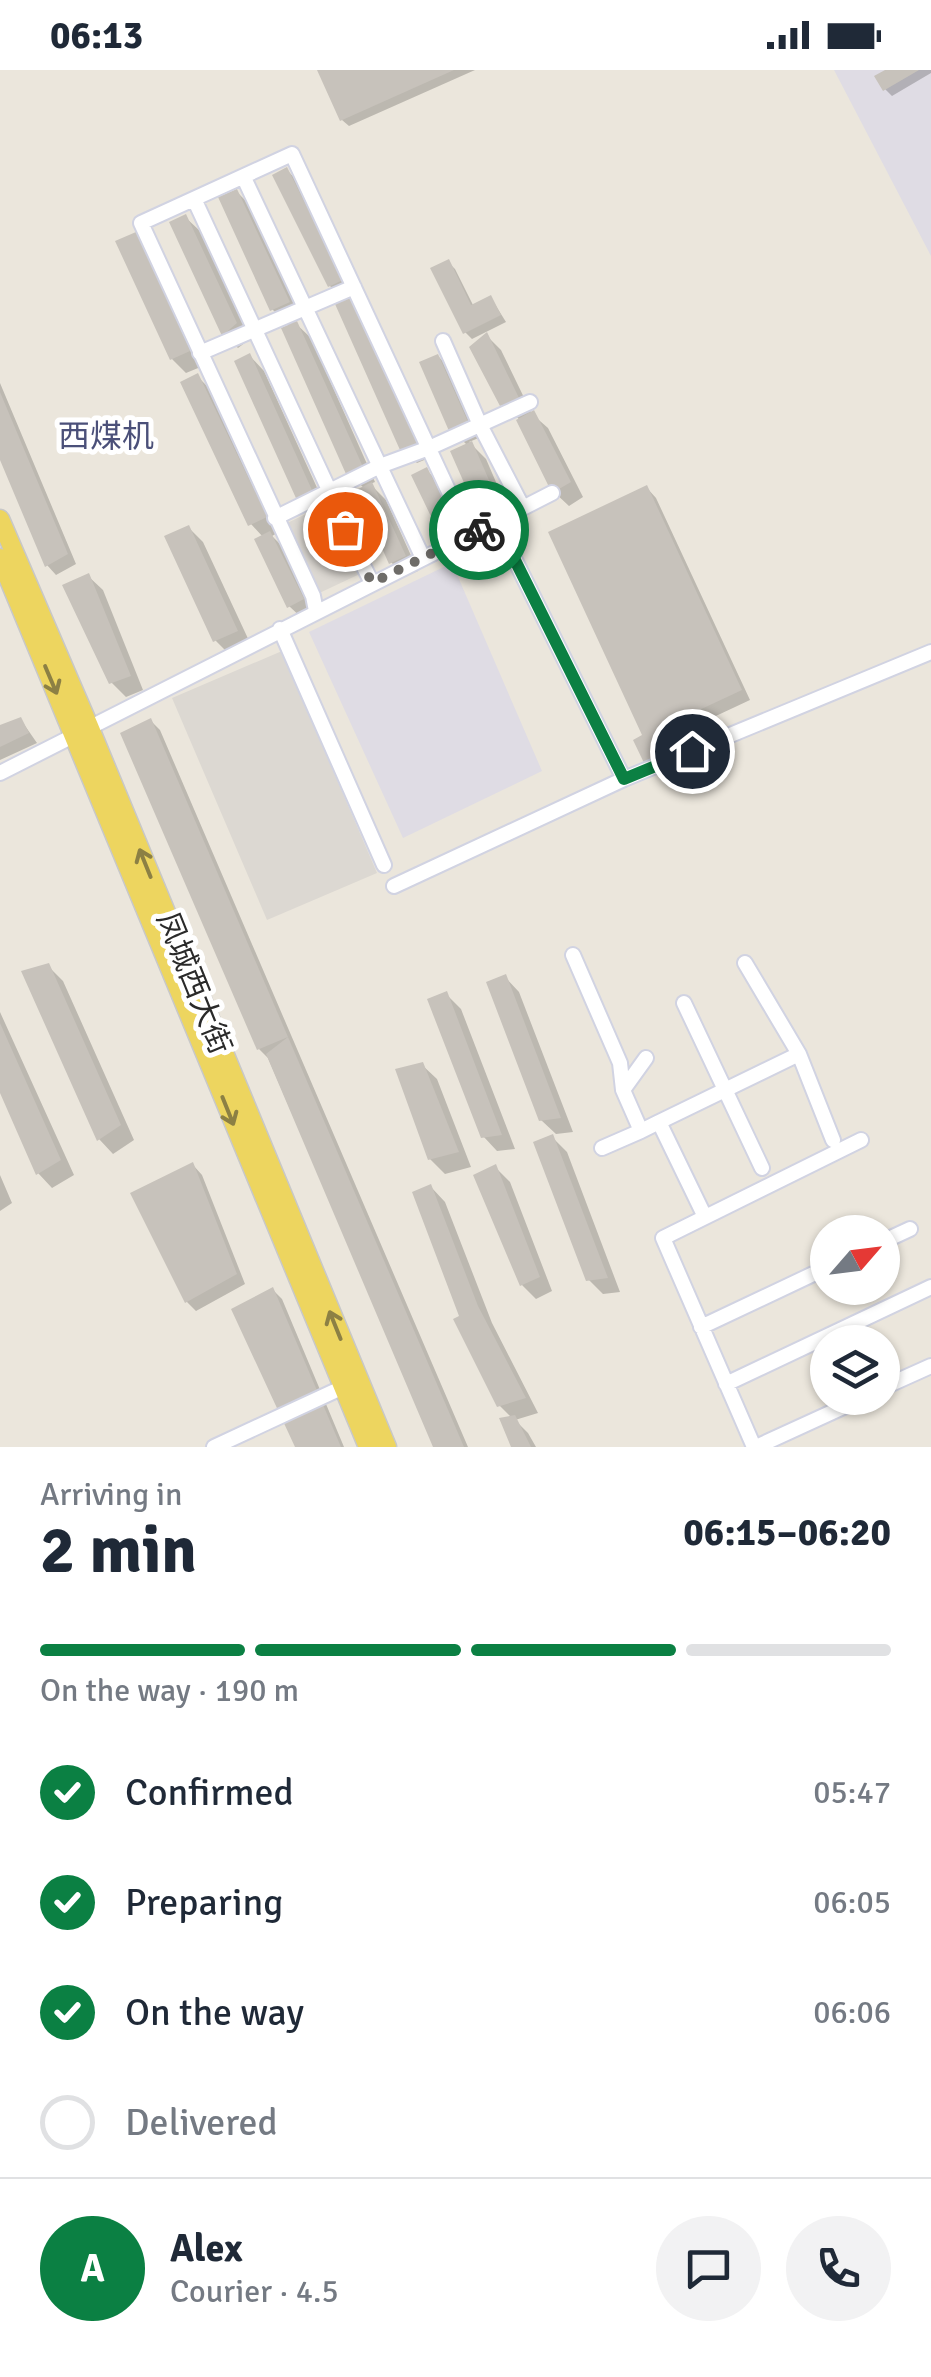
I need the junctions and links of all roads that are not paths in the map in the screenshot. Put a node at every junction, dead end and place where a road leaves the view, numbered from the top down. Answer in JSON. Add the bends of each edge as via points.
{"nodes":[{"id":1,"x":244,"y":178,"type":"junction"},
{"id":2,"x":195,"y":200,"type":"junction"},
{"id":3,"x":354,"y":287,"type":"junction"},
{"id":4,"x":306,"y":310,"type":"junction"},
{"id":5,"x":254,"y":328,"type":"junction"},
{"id":6,"x":443,"y":341,"type":"dead end"},
{"id":7,"x":200,"y":353,"type":"junction"},
{"id":8,"x":530,"y":402,"type":"dead end"},
{"id":9,"x":480,"y":425,"type":"junction"},
{"id":10,"x":429,"y":448,"type":"junction"},
{"id":11,"x":380,"y":466,"type":"junction"},
{"id":12,"x":330,"y":492,"type":"junction"},
{"id":13,"x":552,"y":494,"type":"dead end"},
{"id":14,"x":275,"y":518,"type":"junction"},
{"id":15,"x":0,"y":519,"type":"edge"},
{"id":16,"x":502,"y":519,"type":"junction"},
{"id":17,"x":469,"y":535,"type":"junction"},
{"id":18,"x":0,"y":558,"type":"edge"},
{"id":19,"x":423,"y":558,"type":"junction"},
{"id":20,"x":372,"y":583,"type":"junction"},
{"id":21,"x":316,"y":611,"type":"junction"},
{"id":22,"x":280,"y":629,"type":"junction"},
{"id":23,"x":931,"y":652,"type":"edge"},
{"id":24,"x":81,"y":730,"type":"junction"},
{"id":25,"x":0,"y":773,"type":"edge"},
{"id":26,"x":624,"y":779,"type":"junction"},
{"id":27,"x":384,"y":865,"type":"dead end"},
{"id":28,"x":394,"y":886,"type":"dead end"},
{"id":29,"x":573,"y":956,"type":"dead end"},
{"id":30,"x":745,"y":963,"type":"dead end"},
{"id":31,"x":684,"y":1003,"type":"dead end"},
{"id":32,"x":799,"y":1054,"type":"junction"},
{"id":33,"x":646,"y":1058,"type":"dead end"},
{"id":34,"x":624,"y":1090,"type":"junction"},
{"id":35,"x":724,"y":1090,"type":"junction"},
{"id":36,"x":659,"y":1122,"type":"junction"},
{"id":37,"x":641,"y":1131,"type":"junction"},
{"id":38,"x":833,"y":1140,"type":"dead end"},
{"id":39,"x":861,"y":1140,"type":"dead end"},
{"id":40,"x":602,"y":1148,"type":"dead end"},
{"id":41,"x":762,"y":1168,"type":"dead end"},
{"id":42,"x":705,"y":1217,"type":"junction"},
{"id":43,"x":910,"y":1229,"type":"dead end"},
{"id":44,"x":900,"y":1234,"type":"edge"},
{"id":45,"x":810,"y":1276,"type":"edge"},
{"id":46,"x":931,"y":1287,"type":"edge"},
{"id":47,"x":702,"y":1327,"type":"junction"},
{"id":48,"x":931,"y":1366,"type":"edge"},
{"id":49,"x":900,"y":1380,"type":"edge"},
{"id":50,"x":349,"y":1384,"type":"junction"},
{"id":51,"x":726,"y":1384,"type":"junction"},
{"id":52,"x":826,"y":1415,"type":"edge"},
{"id":53,"x":214,"y":1447,"type":"edge"},
{"id":54,"x":368,"y":1447,"type":"edge"},
{"id":55,"x":388,"y":1447,"type":"edge"},
{"id":56,"x":755,"y":1447,"type":"edge"}],
"edges":[{"from":1,"to":2,"type":"street"},
{"from":1,"to":3,"type":"street","via":[[292,154]]},
{"from":1,"to":4,"type":"street"},
{"from":2,"to":5,"type":"street"},
{"from":2,"to":7,"type":"street","via":[[141,223]]},
{"from":3,"to":4,"type":"street"},
{"from":3,"to":10,"type":"street"},
{"from":4,"to":5,"type":"street"},
{"from":4,"to":11,"type":"street"},
{"from":5,"to":7,"type":"street"},
{"from":5,"to":12,"type":"street"},
{"from":6,"to":9,"type":"street"},
{"from":7,"to":14,"type":"street"},
{"from":8,"to":9,"type":"street"},
{"from":9,"to":10,"type":"street"},
{"from":9,"to":16,"type":"street","via":[[522,508]]},
{"from":10,"to":11,"type":"street"},
{"from":10,"to":17,"type":"street"},
{"from":11,"to":12,"type":"street"},
{"from":11,"to":19,"type":"street"},
{"from":12,"to":14,"type":"street"},
{"from":12,"to":20,"type":"street"},
{"from":13,"to":16,"type":"street"},
{"from":14,"to":21,"type":"street"},
{"from":15,"to":24,"type":"main road","name":"凤城西大街"},
{"from":16,"to":17,"type":"street"},
{"from":16,"to":26,"type":"street"},
{"from":17,"to":19,"type":"street"},
{"from":18,"to":24,"type":"main road","name":"凤城西大街","one_way":true},
{"from":19,"to":20,"type":"street"},
{"from":20,"to":21,"type":"street"},
{"from":21,"to":22,"type":"street"},
{"from":22,"to":24,"type":"street"},
{"from":22,"to":27,"type":"street"},
{"from":23,"to":26,"type":"street"},
{"from":24,"to":25,"type":"street"},
{"from":24,"to":50,"type":"main road","name":"凤城西大街"},
{"from":26,"to":28,"type":"street"},
{"from":29,"to":34,"type":"street","via":[[620,1063]]},
{"from":30,"to":32,"type":"street"},
{"from":31,"to":35,"type":"street"},
{"from":32,"to":35,"type":"street"},
{"from":32,"to":38,"type":"street"},
{"from":33,"to":34,"type":"street"},
{"from":34,"to":37,"type":"street"},
{"from":35,"to":36,"type":"street"},
{"from":35,"to":41,"type":"street"},
{"from":36,"to":37,"type":"street"},
{"from":36,"to":42,"type":"street"},
{"from":37,"to":40,"type":"street"},
{"from":39,"to":42,"type":"street"},
{"from":42,"to":47,"type":"street","via":[[663,1238]]},
{"from":43,"to":44,"type":"street"},
{"from":45,"to":47,"type":"street"},
{"from":46,"to":51,"type":"street"},
{"from":47,"to":51,"type":"street"},
{"from":48,"to":49,"type":"street"},
{"from":50,"to":53,"type":"street"},
{"from":50,"to":54,"type":"main road","name":"凤城西大街"},
{"from":50,"to":55,"type":"main road","name":"凤城西大街"},
{"from":51,"to":56,"type":"street"},
{"from":52,"to":56,"type":"street"}]}
